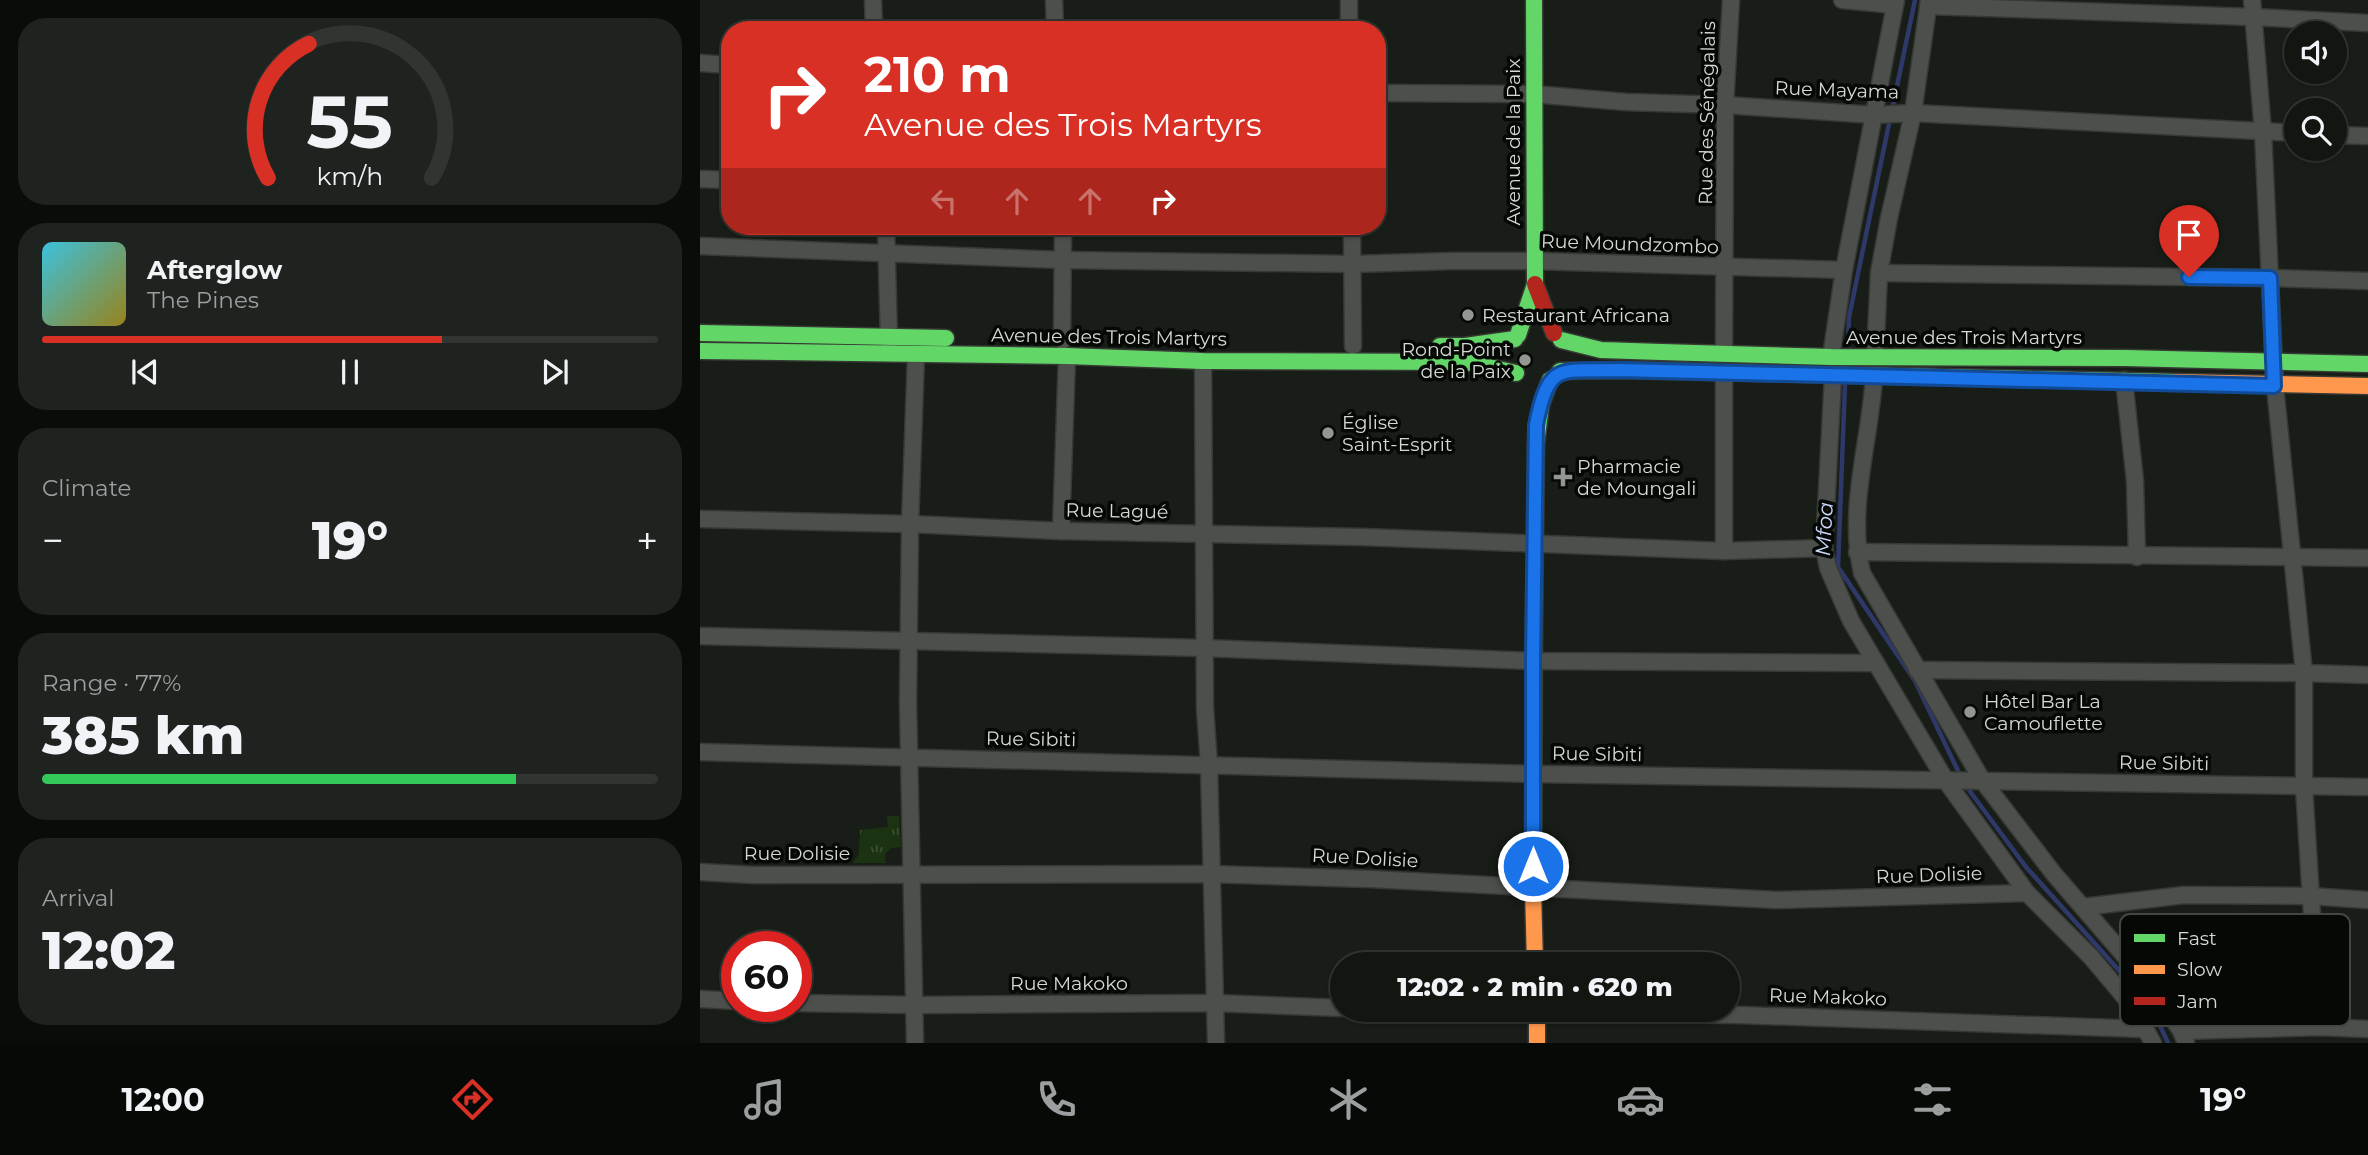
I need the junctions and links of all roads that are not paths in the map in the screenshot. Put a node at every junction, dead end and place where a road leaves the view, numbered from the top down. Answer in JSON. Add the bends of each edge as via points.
{"nodes":[{"id":1,"x":873,"y":0,"type":"edge"},
{"id":2,"x":1055,"y":0,"type":"edge"},
{"id":3,"x":1349,"y":0,"type":"edge"},
{"id":4,"x":1534,"y":0,"type":"edge"},
{"id":5,"x":1731,"y":0,"type":"edge"},
{"id":6,"x":1842,"y":0,"type":"edge"},
{"id":7,"x":2252,"y":0,"type":"edge"},
{"id":8,"x":1896,"y":2,"type":"edge"},
{"id":9,"x":1928,"y":3,"type":"edge"},
{"id":10,"x":2253,"y":17,"type":"junction"},
{"id":11,"x":874,"y":21,"type":"edge"},
{"id":12,"x":1055,"y":21,"type":"edge"},
{"id":13,"x":1349,"y":21,"type":"edge"},
{"id":14,"x":2368,"y":23,"type":"edge"},
{"id":15,"x":700,"y":63,"type":"edge"},
{"id":16,"x":721,"y":64,"type":"edge"},
{"id":17,"x":1386,"y":93,"type":"edge"},
{"id":18,"x":1533,"y":94,"type":"junction"},
{"id":19,"x":1725,"y":105,"type":"junction"},
{"id":20,"x":1913,"y":113,"type":"junction"},
{"id":21,"x":1875,"y":115,"type":"junction"},
{"id":22,"x":2263,"y":132,"type":"junction"},
{"id":23,"x":2284,"y":133,"type":"edge"},
{"id":24,"x":2347,"y":135,"type":"edge"},
{"id":25,"x":2368,"y":136,"type":"edge"},
{"id":26,"x":700,"y":178,"type":"edge"},
{"id":27,"x":721,"y":179,"type":"edge"},
{"id":28,"x":887,"y":235,"type":"edge"},
{"id":29,"x":1063,"y":235,"type":"edge"},
{"id":30,"x":1352,"y":235,"type":"edge"},
{"id":31,"x":700,"y":246,"type":"edge"},
{"id":32,"x":887,"y":254,"type":"junction"},
{"id":33,"x":1064,"y":260,"type":"junction"},
{"id":34,"x":1534,"y":261,"type":"junction"},
{"id":35,"x":1353,"y":264,"type":"junction"},
{"id":36,"x":1726,"y":268,"type":"junction"},
{"id":37,"x":1844,"y":270,"type":"junction"},
{"id":38,"x":1879,"y":274,"type":"junction"},
{"id":39,"x":2270,"y":278,"type":"junction"},
{"id":40,"x":2368,"y":281,"type":"edge"},
{"id":41,"x":1535,"y":284,"type":"junction"},
{"id":42,"x":700,"y":333,"type":"edge"},
{"id":43,"x":890,"y":337,"type":"junction"},
{"id":44,"x":1516,"y":337,"type":"junction"},
{"id":45,"x":1558,"y":337,"type":"junction"},
{"id":46,"x":956,"y":338,"type":"dead end"},
{"id":47,"x":983,"y":339,"type":"dead end"},
{"id":48,"x":1130,"y":342,"type":"dead end"},
{"id":49,"x":1315,"y":345,"type":"dead end"},
{"id":50,"x":1353,"y":346,"type":"junction"},
{"id":51,"x":1065,"y":349,"type":"junction"},
{"id":52,"x":700,"y":351,"type":"edge"},
{"id":53,"x":1724,"y":354,"type":"junction"},
{"id":54,"x":916,"y":355,"type":"junction"},
{"id":55,"x":888,"y":356,"type":"junction"},
{"id":56,"x":1839,"y":357,"type":"junction"},
{"id":57,"x":1871,"y":357,"type":"junction"},
{"id":58,"x":1203,"y":361,"type":"junction"},
{"id":59,"x":2273,"y":361,"type":"junction"},
{"id":60,"x":2368,"y":364,"type":"edge"},
{"id":61,"x":1724,"y":373,"type":"junction"},
{"id":62,"x":1555,"y":376,"type":"junction"},
{"id":63,"x":1838,"y":376,"type":"junction"},
{"id":64,"x":1870,"y":377,"type":"junction"},
{"id":65,"x":2124,"y":380,"type":"junction"},
{"id":66,"x":1521,"y":383,"type":"junction"},
{"id":67,"x":2274,"y":386,"type":"junction"},
{"id":68,"x":2368,"y":386,"type":"edge"},
{"id":69,"x":1536,"y":425,"type":"junction"},
{"id":70,"x":700,"y":519,"type":"edge"},
{"id":71,"x":910,"y":524,"type":"junction"},
{"id":72,"x":1061,"y":531,"type":"junction"},
{"id":73,"x":1203,"y":534,"type":"junction"},
{"id":74,"x":1534,"y":544,"type":"junction"},
{"id":75,"x":1824,"y":548,"type":"junction"},
{"id":76,"x":1724,"y":551,"type":"junction"},
{"id":77,"x":1857,"y":552,"type":"junction"},
{"id":78,"x":2137,"y":556,"type":"junction"},
{"id":79,"x":2290,"y":557,"type":"junction"},
{"id":80,"x":2368,"y":558,"type":"edge"},
{"id":81,"x":700,"y":636,"type":"edge"},
{"id":82,"x":908,"y":640,"type":"junction"},
{"id":83,"x":1204,"y":648,"type":"junction"},
{"id":84,"x":1533,"y":661,"type":"junction"},
{"id":85,"x":1876,"y":663,"type":"junction"},
{"id":86,"x":1917,"y":670,"type":"junction"},
{"id":87,"x":2304,"y":673,"type":"junction"},
{"id":88,"x":2368,"y":675,"type":"edge"},
{"id":89,"x":700,"y":752,"type":"edge"},
{"id":90,"x":909,"y":757,"type":"junction"},
{"id":91,"x":1209,"y":765,"type":"junction"},
{"id":92,"x":1533,"y":774,"type":"junction"},
{"id":93,"x":1982,"y":780,"type":"junction"},
{"id":94,"x":1949,"y":781,"type":"junction"},
{"id":95,"x":2304,"y":787,"type":"junction"},
{"id":96,"x":2368,"y":787,"type":"edge"},
{"id":97,"x":700,"y":872,"type":"edge"},
{"id":98,"x":912,"y":874,"type":"junction"},
{"id":99,"x":1210,"y":874,"type":"junction"},
{"id":100,"x":1533,"y":889,"type":"junction"},
{"id":101,"x":2027,"y":893,"type":"junction"},
{"id":102,"x":2310,"y":896,"type":"junction"},
{"id":103,"x":2368,"y":900,"type":"edge"},
{"id":104,"x":2083,"y":908,"type":"junction"},
{"id":105,"x":2311,"y":914,"type":"edge"},
{"id":106,"x":2120,"y":951,"type":"edge"},
{"id":107,"x":1535,"y":952,"type":"edge"},
{"id":108,"x":2120,"y":992,"type":"edge"},
{"id":109,"x":700,"y":999,"type":"edge"},
{"id":110,"x":721,"y":1000,"type":"edge"},
{"id":111,"x":812,"y":1003,"type":"edge"},
{"id":112,"x":1215,"y":1003,"type":"junction"},
{"id":113,"x":916,"y":1005,"type":"junction"},
{"id":114,"x":1330,"y":1008,"type":"edge"},
{"id":115,"x":1740,"y":1015,"type":"edge"},
{"id":116,"x":1537,"y":1022,"type":"edge"},
{"id":117,"x":2319,"y":1027,"type":"joint"},
{"id":118,"x":2144,"y":1028,"type":"joint"},
{"id":119,"x":2368,"y":1029,"type":"edge"},
{"id":120,"x":2184,"y":1037,"type":"edge"},
{"id":121,"x":915,"y":1043,"type":"edge"},
{"id":122,"x":1216,"y":1043,"type":"edge"},
{"id":123,"x":1537,"y":1043,"type":"edge"},
{"id":124,"x":2152,"y":1043,"type":"edge"}],
"edges":[{"from":1,"to":11,"type":"street"},
{"from":2,"to":12,"type":"street"},
{"from":3,"to":13,"type":"street"},
{"from":4,"to":18,"type":"main road","name":"Avenue de la Paix"},
{"from":5,"to":19,"type":"street","name":"Rue des Sénégalais"},
{"from":6,"to":8,"type":"street"},
{"from":7,"to":10,"type":"street"},
{"from":8,"to":21,"type":"street"},
{"from":9,"to":10,"type":"street"},
{"from":9,"to":20,"type":"street"},
{"from":10,"to":14,"type":"street"},
{"from":10,"to":22,"type":"street"},
{"from":15,"to":16,"type":"street"},
{"from":17,"to":18,"type":"street","name":"Rue Mayama"},
{"from":18,"to":19,"type":"street","name":"Rue Mayama"},
{"from":18,"to":34,"type":"main road","name":"Avenue de la Paix"},
{"from":19,"to":21,"type":"street","name":"Rue Mayama"},
{"from":19,"to":36,"type":"street","name":"Rue des Sénégalais"},
{"from":20,"to":21,"type":"street","name":"Rue Mayama"},
{"from":20,"to":22,"type":"street","name":"Rue Mayama"},
{"from":20,"to":38,"type":"street"},
{"from":21,"to":37,"type":"street"},
{"from":22,"to":23,"type":"street","name":"Rue Mayama"},
{"from":22,"to":39,"type":"street"},
{"from":24,"to":25,"type":"street"},
{"from":26,"to":27,"type":"street"},
{"from":28,"to":32,"type":"street"},
{"from":29,"to":33,"type":"street"},
{"from":30,"to":35,"type":"street"},
{"from":31,"to":32,"type":"street","name":"Rue Moundzombo"},
{"from":32,"to":33,"type":"street","name":"Rue Moundzombo"},
{"from":32,"to":43,"type":"street"},
{"from":33,"to":35,"type":"street","name":"Rue Moundzombo"},
{"from":33,"to":51,"type":"street"},
{"from":34,"to":35,"type":"street","name":"Rue Moundzombo"},
{"from":34,"to":36,"type":"street","name":"Rue Moundzombo"},
{"from":34,"to":41,"type":"main road","name":"Avenue de la Paix"},
{"from":35,"to":50,"type":"street"},
{"from":36,"to":37,"type":"street","name":"Rue Moundzombo"},
{"from":36,"to":53,"type":"street","name":"Rue des Sénégalais"},
{"from":37,"to":56,"type":"street"},
{"from":38,"to":39,"type":"street"},
{"from":38,"to":57,"type":"street"},
{"from":39,"to":40,"type":"street"},
{"from":39,"to":59,"type":"street"},
{"from":41,"to":44,"type":"main road","name":"Avenue de la Paix"},
{"from":41,"to":45,"type":"main road","name":"Avenue de la Paix"},
{"from":42,"to":43,"type":"main road"},
{"from":43,"to":46,"type":"main road"},
{"from":43,"to":55,"type":"street"},
{"from":44,"to":45,"type":"main road","via":[[1526,330],[1545,328]]},
{"from":44,"to":50,"type":"main road","via":[[1465,346]]},
{"from":44,"to":66,"type":"main road","via":[[1509,356]]},
{"from":45,"to":53,"type":"main road","name":"Avenue des Trois Martyrs","via":[[1601,349]]},
{"from":45,"to":62,"type":"main road","via":[[1565,362]]},
{"from":47,"to":51,"type":"main road","name":"Avenue des Trois Martyrs"},
{"from":48,"to":51,"type":"main road","name":"Avenue des Trois Martyrs"},
{"from":49,"to":50,"type":"main road"},
{"from":51,"to":54,"type":"main road","name":"Avenue des Trois Martyrs"},
{"from":51,"to":58,"type":"main road","name":"Avenue des Trois Martyrs"},
{"from":51,"to":72,"type":"street"},
{"from":52,"to":55,"type":"main road","name":"Avenue des Trois Martyrs"},
{"from":53,"to":56,"type":"main road","name":"Avenue des Trois Martyrs"},
{"from":54,"to":55,"type":"main road","name":"Avenue des Trois Martyrs"},
{"from":54,"to":71,"type":"street"},
{"from":56,"to":57,"type":"main road","name":"Avenue des Trois Martyrs"},
{"from":57,"to":59,"type":"main road","name":"Avenue des Trois Martyrs"},
{"from":58,"to":66,"type":"main road","name":"Avenue des Trois Martyrs","via":[[1466,362]]},
{"from":58,"to":73,"type":"street"},
{"from":59,"to":60,"type":"main road","name":"Avenue des Trois Martyrs"},
{"from":59,"to":67,"type":"street"},
{"from":61,"to":62,"type":"main road","name":"Avenue des Trois Martyrs","via":[[1620,370]]},
{"from":61,"to":63,"type":"main road","name":"Avenue des Trois Martyrs"},
{"from":61,"to":76,"type":"street"},
{"from":62,"to":66,"type":"main road"},
{"from":62,"to":69,"type":"main road","via":[[1540,405]]},
{"from":63,"to":64,"type":"main road","name":"Avenue des Trois Martyrs"},
{"from":63,"to":75,"type":"street"},
{"from":64,"to":65,"type":"main road","name":"Avenue des Trois Martyrs"},
{"from":64,"to":77,"type":"street","via":[[1872,412],[1862,468]]},
{"from":65,"to":67,"type":"main road","name":"Avenue des Trois Martyrs"},
{"from":65,"to":78,"type":"street","via":[[2135,481]]},
{"from":66,"to":69,"type":"main road"},
{"from":67,"to":68,"type":"main road","name":"Avenue des Trois Martyrs"},
{"from":67,"to":79,"type":"street"},
{"from":69,"to":74,"type":"main road"},
{"from":70,"to":71,"type":"street","name":"Rue Lagué"},
{"from":71,"to":72,"type":"street","name":"Rue Lagué"},
{"from":71,"to":82,"type":"street"},
{"from":72,"to":73,"type":"street","name":"Rue Lagué"},
{"from":73,"to":74,"type":"street","name":"Rue Lagué"},
{"from":73,"to":83,"type":"street"},
{"from":74,"to":76,"type":"street","name":"Rue Lagué"},
{"from":74,"to":84,"type":"main road"},
{"from":75,"to":76,"type":"street","name":"Rue Lagué"},
{"from":75,"to":85,"type":"street","via":[[1850,621]]},
{"from":77,"to":78,"type":"street"},
{"from":77,"to":86,"type":"street","via":[[1862,573]]},
{"from":78,"to":79,"type":"street"},
{"from":79,"to":80,"type":"street"},
{"from":79,"to":87,"type":"street"},
{"from":81,"to":82,"type":"street"},
{"from":82,"to":83,"type":"street"},
{"from":82,"to":90,"type":"street"},
{"from":83,"to":84,"type":"street"},
{"from":83,"to":91,"type":"street"},
{"from":84,"to":85,"type":"street"},
{"from":84,"to":92,"type":"main road"},
{"from":85,"to":94,"type":"street"},
{"from":86,"to":87,"type":"street"},
{"from":86,"to":93,"type":"street"},
{"from":87,"to":88,"type":"street"},
{"from":87,"to":95,"type":"street"},
{"from":89,"to":90,"type":"street","name":"Rue Sibiti"},
{"from":90,"to":91,"type":"street","name":"Rue Sibiti"},
{"from":90,"to":98,"type":"street"},
{"from":91,"to":92,"type":"street","name":"Rue Sibiti"},
{"from":91,"to":99,"type":"street"},
{"from":92,"to":94,"type":"street","name":"Rue Sibiti"},
{"from":92,"to":100,"type":"main road"},
{"from":93,"to":94,"type":"street","name":"Rue Sibiti"},
{"from":93,"to":95,"type":"street","name":"Rue Sibiti"},
{"from":93,"to":104,"type":"street"},
{"from":94,"to":101,"type":"street"},
{"from":95,"to":96,"type":"street","name":"Rue Sibiti"},
{"from":95,"to":102,"type":"street"},
{"from":97,"to":98,"type":"street","name":"Rue Dolisie"},
{"from":98,"to":99,"type":"street","name":"Rue Dolisie"},
{"from":98,"to":113,"type":"street"},
{"from":99,"to":100,"type":"street","name":"Rue Dolisie"},
{"from":99,"to":112,"type":"street"},
{"from":100,"to":101,"type":"street","name":"Rue Dolisie","via":[[1777,900]]},
{"from":100,"to":107,"type":"main road"},
{"from":101,"to":108,"type":"street"},
{"from":102,"to":103,"type":"street"},
{"from":102,"to":104,"type":"street","via":[[2184,895]]},
{"from":102,"to":105,"type":"street"},
{"from":104,"to":106,"type":"street"},
{"from":109,"to":110,"type":"street"},
{"from":111,"to":113,"type":"street","name":"Rue Makoko"},
{"from":112,"to":113,"type":"street","name":"Rue Makoko"},
{"from":112,"to":114,"type":"street","name":"Rue Makoko"},
{"from":112,"to":122,"type":"street"},
{"from":113,"to":121,"type":"street"},
{"from":115,"to":118,"type":"street","name":"Rue Makoko"},
{"from":116,"to":123,"type":"main road"},
{"from":117,"to":119,"type":"street"},
{"from":117,"to":120,"type":"street"},
{"from":118,"to":124,"type":"street"}]}
